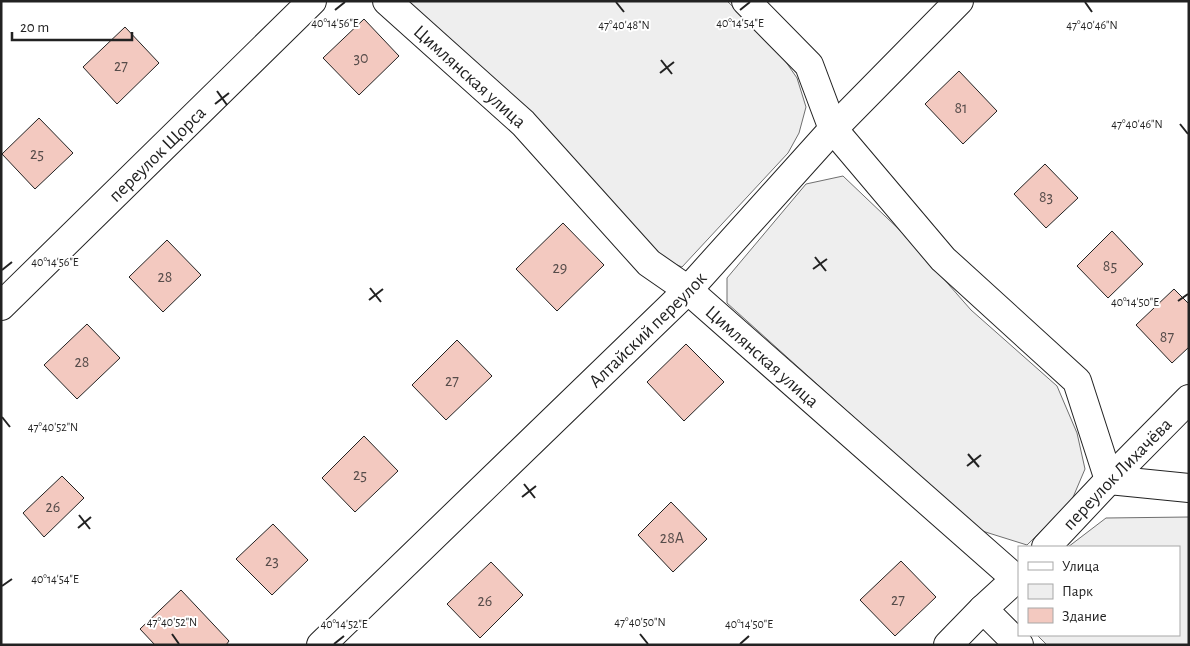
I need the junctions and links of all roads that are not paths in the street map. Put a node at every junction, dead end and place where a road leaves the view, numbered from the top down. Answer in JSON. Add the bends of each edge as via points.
{"nodes":[{"id":1,"x":312,"y":1,"type":"edge"},
{"id":2,"x":387,"y":1,"type":"edge"},
{"id":3,"x":746,"y":1,"type":"edge"},
{"id":4,"x":959,"y":1,"type":"edge"},
{"id":5,"x":833,"y":129,"type":"junction"},
{"id":6,"x":688,"y":290,"type":"junction"},
{"id":7,"x":1,"y":306,"type":"edge"},
{"id":8,"x":1189,"y":400,"type":"edge"},
{"id":9,"x":1109,"y":480,"type":"junction"},
{"id":10,"x":1189,"y":488,"type":"edge"},
{"id":11,"x":1047,"y":546,"type":"edge"},
{"id":12,"x":1017,"y":578,"type":"edge"},
{"id":13,"x":983,"y":610,"type":"junction"},
{"id":14,"x":321,"y":645,"type":"edge"},
{"id":15,"x":948,"y":645,"type":"edge"},
{"id":16,"x":1019,"y":645,"type":"edge"}],
"edges":[{"from":1,"to":7,"type":"street","name":"переулок Щорса"},
{"from":2,"to":6,"type":"street","name":"Цимлянская улица","via":[[523,123],[649,263]]},
{"from":3,"to":5,"type":"street","via":[[809,66]]},
{"from":4,"to":5,"type":"street","name":"Алтайский переулок"},
{"from":5,"to":6,"type":"street","name":"Алтайский переулок"},
{"from":5,"to":9,"type":"street","via":[[943,259],[1077,382]]},
{"from":6,"to":12,"type":"street","name":"Цимлянская улица"},
{"from":6,"to":14,"type":"street","name":"Алтайский переулок"},
{"from":8,"to":9,"type":"street","name":"переулок Лихачёва"},
{"from":9,"to":10,"type":"street"},
{"from":9,"to":11,"type":"street","name":"переулок Лихачёва"},
{"from":12,"to":13,"type":"street"},
{"from":13,"to":15,"type":"street"},
{"from":13,"to":16,"type":"street"}]}
